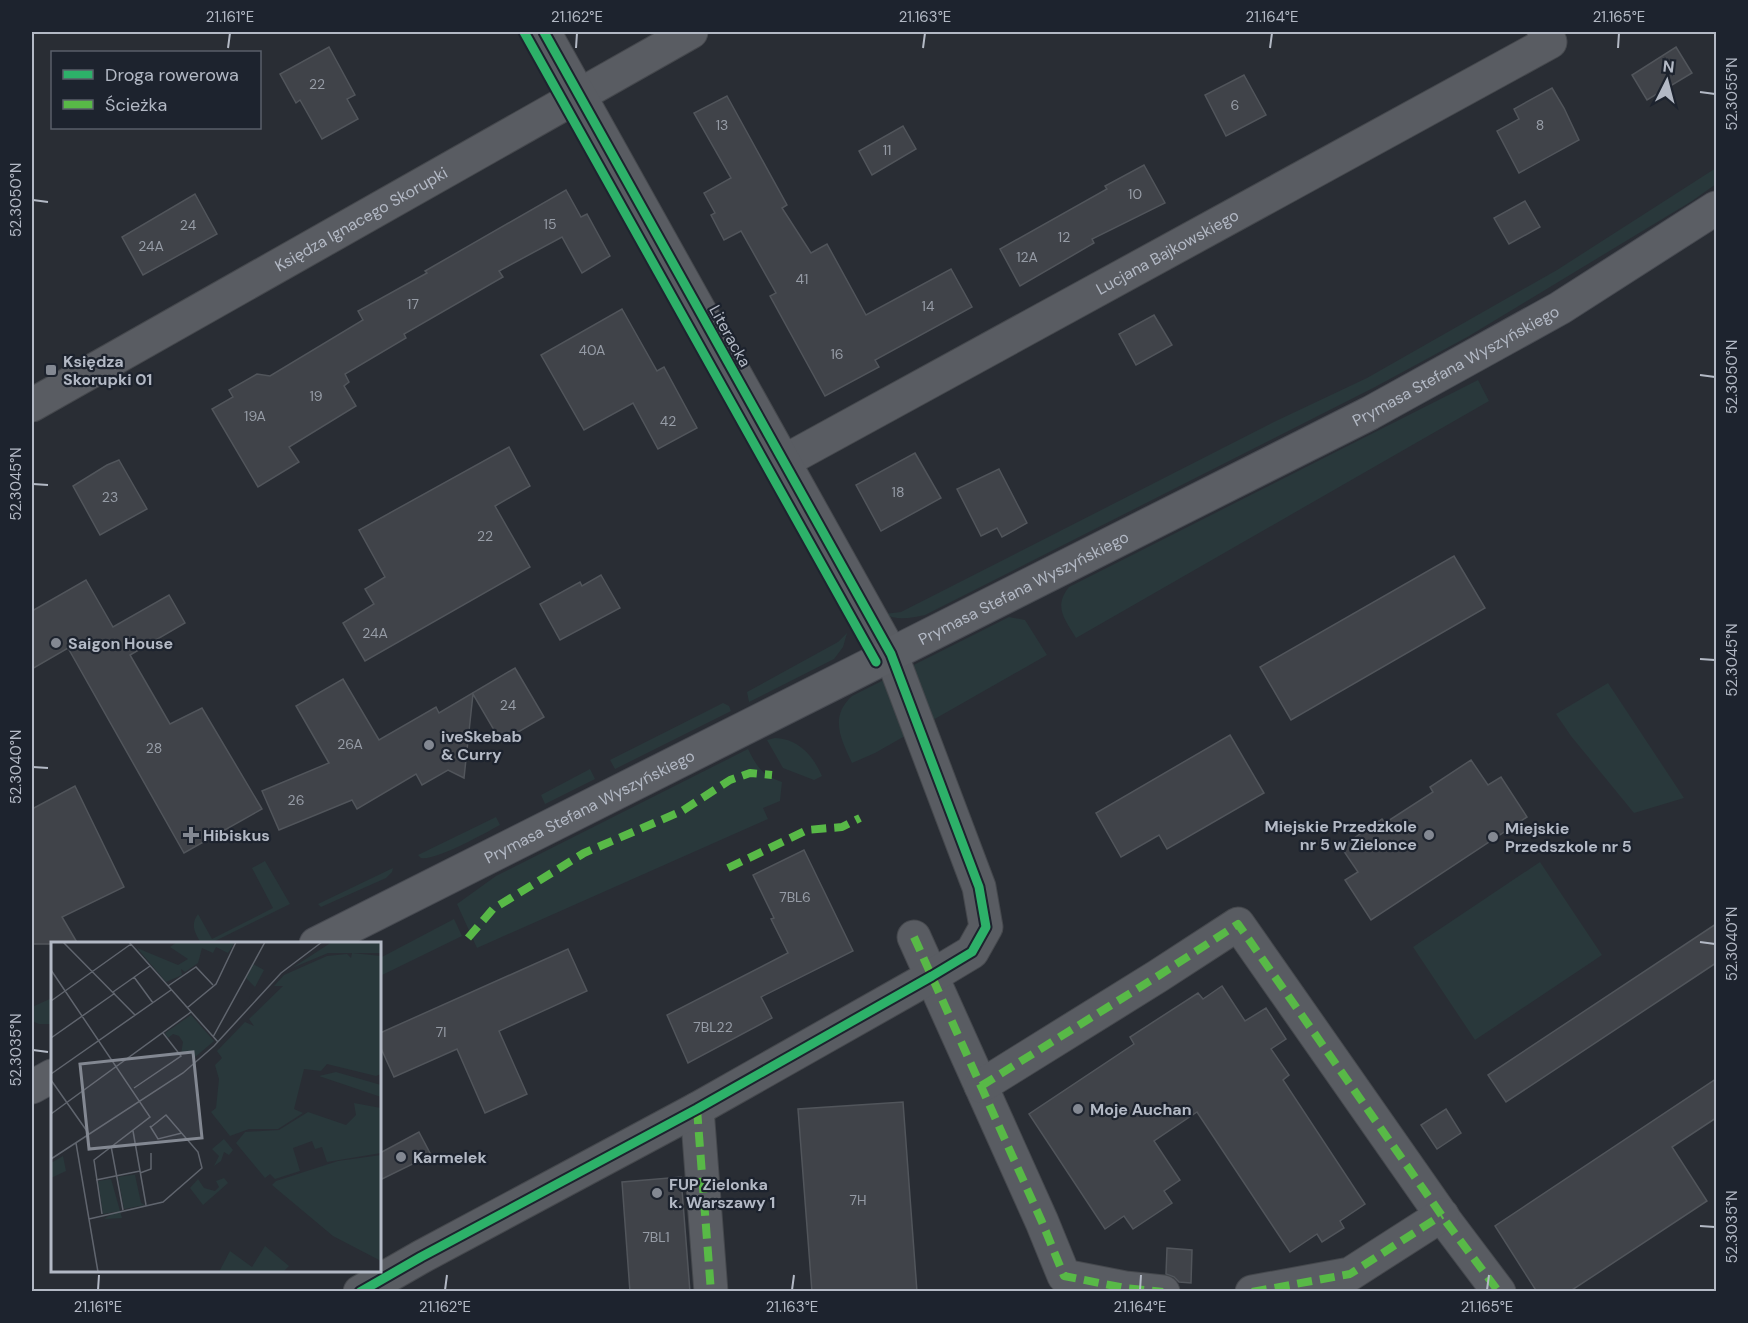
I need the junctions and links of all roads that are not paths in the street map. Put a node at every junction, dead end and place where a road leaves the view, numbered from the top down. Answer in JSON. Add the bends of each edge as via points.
{"nodes":[{"id":1,"x":544,"y":32,"type":"edge"},
{"id":2,"x":691,"y":32,"type":"edge"},
{"id":3,"x":1547,"y":37,"type":"edge"},
{"id":4,"x":579,"y":95,"type":"junction"},
{"id":5,"x":1716,"y":208,"type":"edge"},
{"id":6,"x":32,"y":405,"type":"edge"},
{"id":7,"x":783,"y":462,"type":"junction"},
{"id":8,"x":891,"y":654,"type":"junction"},
{"id":9,"x":914,"y":937,"type":"dead end"},
{"id":10,"x":320,"y":942,"type":"edge"},
{"id":11,"x":932,"y":976,"type":"junction"},
{"id":12,"x":51,"y":1077,"type":"edge"},
{"id":13,"x":981,"y":1086,"type":"junction"},
{"id":14,"x":32,"y":1087,"type":"edge"},
{"id":15,"x":697,"y":1109,"type":"junction"},
{"id":16,"x":1442,"y":1215,"type":"junction"},
{"id":17,"x":360,"y":1292,"type":"edge"},
{"id":18,"x":711,"y":1292,"type":"edge"},
{"id":19,"x":1163,"y":1292,"type":"edge"},
{"id":20,"x":1252,"y":1292,"type":"edge"},
{"id":21,"x":1499,"y":1292,"type":"edge"}],
"edges":[{"from":1,"to":4,"type":"street","name":"Literacka"},
{"from":2,"to":4,"type":"street","name":"Księdza Ignacego Skorupki"},
{"from":3,"to":7,"type":"street","name":"Lucjana Bajkowskiego"},
{"from":4,"to":6,"type":"street","name":"Księdza Ignacego Skorupki"},
{"from":4,"to":7,"type":"street","name":"Literacka"},
{"from":5,"to":8,"type":"main road","name":"Prymasa Stefana Wyszyńskiego","via":[[1560,308],[1370,413]]},
{"from":7,"to":8,"type":"street","name":"Literacka"},
{"from":8,"to":10,"type":"main road","name":"Prymasa Stefana Wyszyńskiego"},
{"from":8,"to":11,"type":"street","name":"Literacka","via":[[979,887],[986,927],[972,952]]},
{"from":9,"to":11,"type":"street"},
{"from":11,"to":13,"type":"street"},
{"from":11,"to":15,"type":"street","name":"Literacka"},
{"from":12,"to":14,"type":"main road"},
{"from":13,"to":16,"type":"street","via":[[1238,924]]},
{"from":13,"to":19,"type":"street","via":[[1064,1276]]},
{"from":15,"to":17,"type":"street","name":"Literacka"},
{"from":15,"to":18,"type":"street"},
{"from":16,"to":20,"type":"street","via":[[1350,1274]]},
{"from":16,"to":21,"type":"street"}]}
